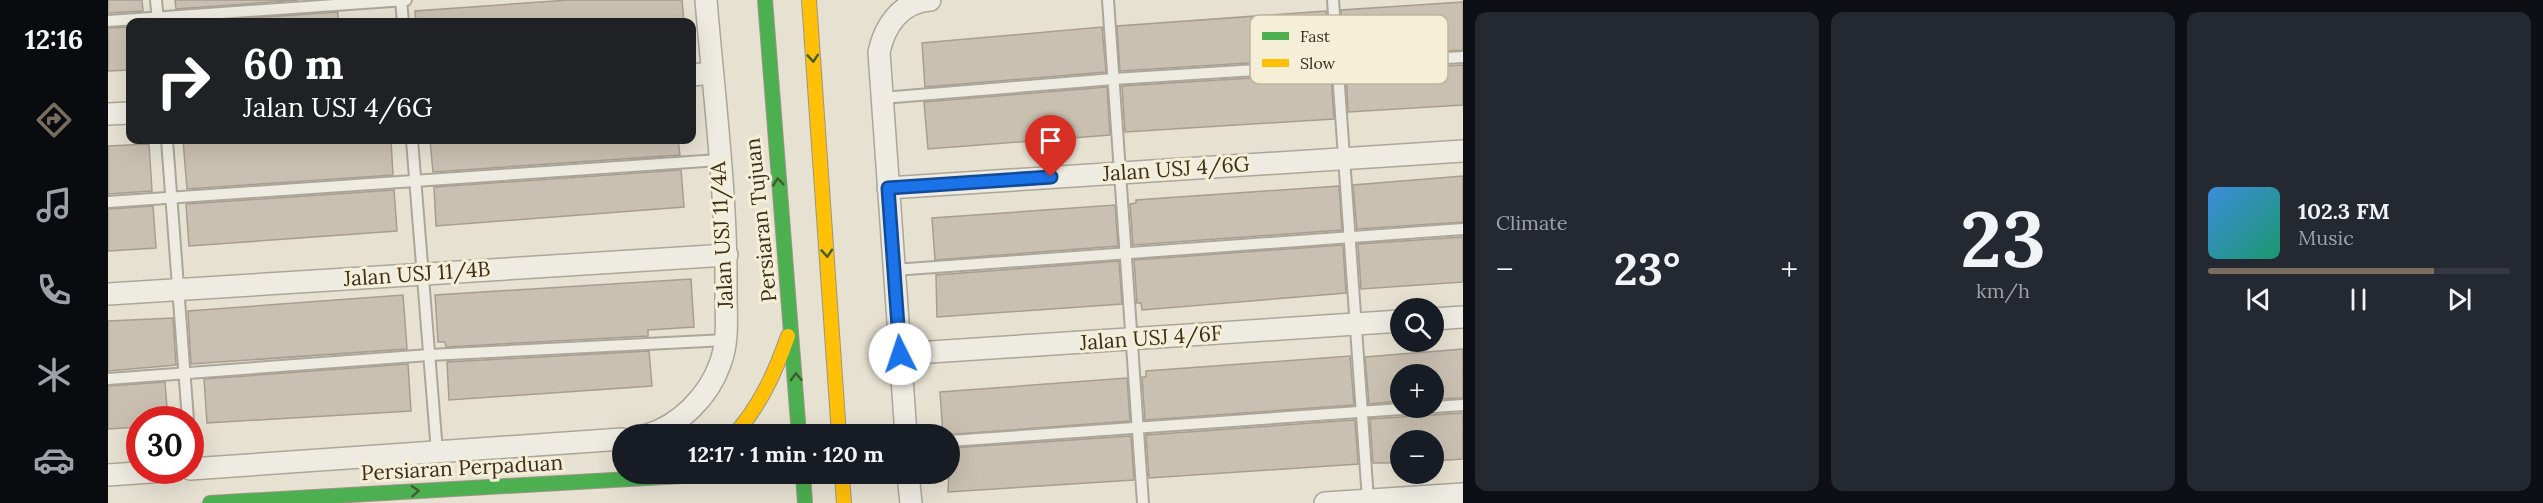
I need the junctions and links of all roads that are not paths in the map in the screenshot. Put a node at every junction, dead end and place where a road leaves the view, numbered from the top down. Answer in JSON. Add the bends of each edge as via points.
{"nodes":[{"id":1,"x":156,"y":0,"type":"edge"},
{"id":2,"x":401,"y":0,"type":"edge"},
{"id":3,"x":406,"y":0,"type":"edge"},
{"id":4,"x":706,"y":0,"type":"edge"},
{"id":5,"x":765,"y":0,"type":"edge"},
{"id":6,"x":809,"y":0,"type":"edge"},
{"id":7,"x":1108,"y":0,"type":"edge"},
{"id":8,"x":1333,"y":0,"type":"edge"},
{"id":9,"x":923,"y":1,"type":"edge"},
{"id":10,"x":1334,"y":15,"type":"edge"},
{"id":11,"x":158,"y":18,"type":"edge"},
{"id":12,"x":182,"y":18,"type":"edge"},
{"id":13,"x":403,"y":18,"type":"edge"},
{"id":14,"x":108,"y":21,"type":"edge"},
{"id":15,"x":126,"y":21,"type":"edge"},
{"id":16,"x":1463,"y":57,"type":"edge"},
{"id":17,"x":1448,"y":58,"type":"edge"},
{"id":18,"x":1250,"y":70,"type":"edge"},
{"id":19,"x":702,"y":74,"type":"edge"},
{"id":20,"x":1114,"y":79,"type":"junction"},
{"id":21,"x":1338,"y":84,"type":"edge"},
{"id":22,"x":882,"y":98,"type":"junction"},
{"id":23,"x":126,"y":113,"type":"edge"},
{"id":24,"x":108,"y":114,"type":"edge"},
{"id":25,"x":167,"y":144,"type":"edge"},
{"id":26,"x":412,"y":144,"type":"edge"},
{"id":27,"x":1463,"y":151,"type":"edge"},
{"id":28,"x":1344,"y":158,"type":"junction"},
{"id":29,"x":719,"y":160,"type":"junction"},
{"id":30,"x":1120,"y":173,"type":"junction"},
{"id":31,"x":416,"y":182,"type":"junction"},
{"id":32,"x":888,"y":188,"type":"junction"},
{"id":33,"x":171,"y":198,"type":"junction"},
{"id":34,"x":108,"y":202,"type":"edge"},
{"id":35,"x":1463,"y":229,"type":"edge"},
{"id":36,"x":1349,"y":236,"type":"junction"},
{"id":37,"x":1126,"y":254,"type":"junction"},
{"id":38,"x":727,"y":255,"type":"junction"},
{"id":39,"x":894,"y":270,"type":"junction"},
{"id":40,"x":423,"y":274,"type":"junction"},
{"id":41,"x":178,"y":289,"type":"junction"},
{"id":42,"x":108,"y":294,"type":"edge"},
{"id":43,"x":1463,"y":317,"type":"edge"},
{"id":44,"x":1444,"y":318,"type":"edge"},
{"id":45,"x":793,"y":321,"type":"junction"},
{"id":46,"x":1390,"y":322,"type":"edge"},
{"id":47,"x":1356,"y":324,"type":"junction"},
{"id":48,"x":1132,"y":339,"type":"junction"},
{"id":49,"x":726,"y":340,"type":"junction"},
{"id":50,"x":900,"y":354,"type":"junction"},
{"id":51,"x":429,"y":355,"type":"junction"},
{"id":52,"x":184,"y":374,"type":"junction"},
{"id":53,"x":108,"y":379,"type":"edge"},
{"id":54,"x":1463,"y":405,"type":"edge"},
{"id":55,"x":187,"y":406,"type":"edge"},
{"id":56,"x":1444,"y":406,"type":"edge"},
{"id":57,"x":1390,"y":409,"type":"edge"},
{"id":58,"x":1362,"y":411,"type":"junction"},
{"id":59,"x":672,"y":424,"type":"edge"},
{"id":60,"x":744,"y":424,"type":"edge"},
{"id":61,"x":799,"y":424,"type":"edge"},
{"id":62,"x":838,"y":424,"type":"edge"},
{"id":63,"x":905,"y":424,"type":"edge"},
{"id":64,"x":1138,"y":426,"type":"junction"},
{"id":65,"x":612,"y":440,"type":"edge"},
{"id":66,"x":960,"y":440,"type":"edge"},
{"id":67,"x":437,"y":452,"type":"junction"},
{"id":68,"x":204,"y":463,"type":"edge"},
{"id":69,"x":126,"y":474,"type":"edge"},
{"id":70,"x":108,"y":475,"type":"edge"},
{"id":71,"x":612,"y":479,"type":"edge"},
{"id":72,"x":804,"y":484,"type":"edge"},
{"id":73,"x":843,"y":484,"type":"edge"},
{"id":74,"x":909,"y":484,"type":"edge"},
{"id":75,"x":1463,"y":494,"type":"edge"},
{"id":76,"x":1364,"y":501,"type":"edge"},
{"id":77,"x":210,"y":503,"type":"edge"},
{"id":78,"x":805,"y":503,"type":"edge"},
{"id":79,"x":833,"y":503,"type":"edge"},
{"id":80,"x":844,"y":503,"type":"edge"},
{"id":81,"x":910,"y":503,"type":"edge"},
{"id":82,"x":1143,"y":503,"type":"edge"},
{"id":83,"x":1324,"y":503,"type":"edge"}],
"edges":[{"from":1,"to":11,"type":"lane"},
{"from":2,"to":3,"type":"lane"},
{"from":2,"to":12,"type":"lane"},
{"from":2,"to":13,"type":"lane"},
{"from":4,"to":19,"type":"street","name":"Jalan USJ 11/4A"},
{"from":45,"to":5,"type":"main road","name":"Persiaran Tujuan","one_way":true},
{"from":6,"to":62,"type":"main road","one_way":true},
{"from":7,"to":20,"type":"lane"},
{"from":8,"to":10,"type":"lane"},
{"from":9,"to":22,"type":"street","via":[[889,23],[883,36],[879,52]]},
{"from":14,"to":15,"type":"lane"},
{"from":16,"to":17,"type":"lane"},
{"from":18,"to":20,"type":"lane"},
{"from":19,"to":29,"type":"street","name":"Jalan USJ 11/4A"},
{"from":20,"to":22,"type":"lane"},
{"from":20,"to":30,"type":"lane"},
{"from":21,"to":28,"type":"lane"},
{"from":22,"to":32,"type":"street"},
{"from":23,"to":24,"type":"street"},
{"from":25,"to":33,"type":"lane"},
{"from":26,"to":31,"type":"lane"},
{"from":27,"to":28,"type":"street","name":"Jalan USJ 4/6G"},
{"from":28,"to":30,"type":"street","name":"Jalan USJ 4/6G"},
{"from":28,"to":36,"type":"lane"},
{"from":29,"to":31,"type":"lane"},
{"from":29,"to":38,"type":"street","name":"Jalan USJ 11/4A"},
{"from":30,"to":32,"type":"street","name":"Jalan USJ 4/6G"},
{"from":30,"to":37,"type":"lane"},
{"from":31,"to":33,"type":"lane"},
{"from":31,"to":40,"type":"lane"},
{"from":32,"to":39,"type":"street"},
{"from":33,"to":34,"type":"lane"},
{"from":33,"to":41,"type":"lane"},
{"from":35,"to":36,"type":"lane"},
{"from":36,"to":37,"type":"lane"},
{"from":36,"to":47,"type":"lane"},
{"from":37,"to":39,"type":"lane"},
{"from":37,"to":48,"type":"lane"},
{"from":38,"to":40,"type":"street","name":"Jalan USJ 11/4B"},
{"from":38,"to":49,"type":"street","name":"Jalan USJ 11/4A"},
{"from":39,"to":50,"type":"street"},
{"from":40,"to":41,"type":"street","name":"Jalan USJ 11/4B"},
{"from":40,"to":51,"type":"lane"},
{"from":41,"to":42,"type":"street","name":"Jalan USJ 11/4B"},
{"from":41,"to":52,"type":"lane"},
{"from":43,"to":44,"type":"street"},
{"from":45,"to":60,"type":"main road","via":[[772,382]]},
{"from":61,"to":45,"type":"main road","name":"Persiaran Tujuan","one_way":true},
{"from":46,"to":47,"type":"street","name":"Jalan USJ 4/6F"},
{"from":47,"to":48,"type":"street","name":"Jalan USJ 4/6F"},
{"from":47,"to":58,"type":"lane"},
{"from":48,"to":50,"type":"street","name":"Jalan USJ 4/6F"},
{"from":48,"to":64,"type":"lane"},
{"from":49,"to":51,"type":"lane"},
{"from":49,"to":59,"type":"street","name":"Jalan USJ 11/4A","via":[[720,365],[706,390],[688,412]]},
{"from":50,"to":63,"type":"street"},
{"from":51,"to":52,"type":"lane"},
{"from":51,"to":67,"type":"lane"},
{"from":52,"to":53,"type":"lane"},
{"from":52,"to":55,"type":"lane"},
{"from":54,"to":56,"type":"lane"},
{"from":57,"to":58,"type":"lane"},
{"from":58,"to":64,"type":"lane"},
{"from":58,"to":76,"type":"lane"},
{"from":64,"to":66,"type":"lane"},
{"from":64,"to":82,"type":"lane"},
{"from":65,"to":67,"type":"street"},
{"from":67,"to":68,"type":"street"},
{"from":69,"to":70,"type":"street"},
{"from":77,"to":71,"type":"main road","name":"Persiaran Perpaduan","one_way":true},
{"from":72,"to":78,"type":"main road"},
{"from":73,"to":80,"type":"main road"},
{"from":74,"to":81,"type":"street"},
{"from":75,"to":76,"type":"street"},
{"from":76,"to":83,"type":"street"},
{"from":79,"to":80,"type":"main road"}]}
